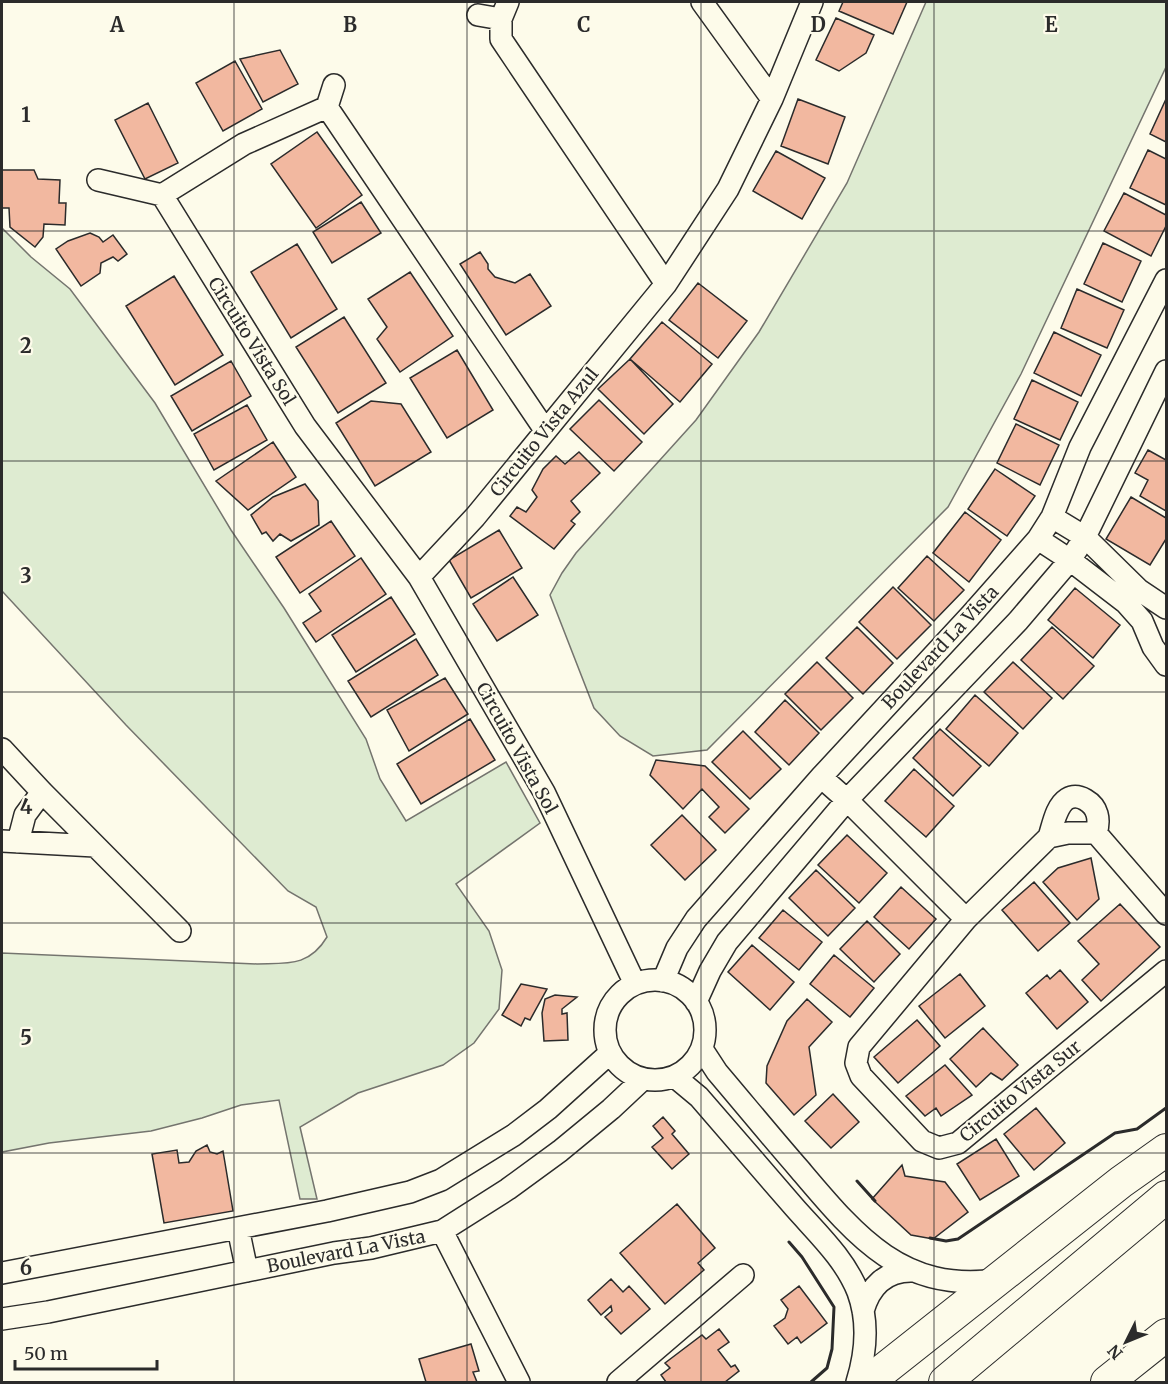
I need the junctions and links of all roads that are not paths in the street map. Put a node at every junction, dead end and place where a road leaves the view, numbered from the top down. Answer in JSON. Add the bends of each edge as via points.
{"nodes":[{"id":1,"x":702,"y":2,"type":"edge"},
{"id":2,"x":812,"y":2,"type":"edge"},
{"id":3,"x":504,"y":10,"type":"edge"},
{"id":4,"x":478,"y":15,"type":"dead end"},
{"id":5,"x":334,"y":85,"type":"dead end"},
{"id":6,"x":772,"y":99,"type":"junction"},
{"id":7,"x":327,"y":106,"type":"junction"},
{"id":8,"x":98,"y":180,"type":"dead end"},
{"id":9,"x":162,"y":195,"type":"junction"},
{"id":10,"x":1167,"y":280,"type":"edge"},
{"id":11,"x":666,"y":284,"type":"junction"},
{"id":12,"x":1167,"y":370,"type":"edge"},
{"id":13,"x":545,"y":430,"type":"junction"},
{"id":14,"x":1052,"y":517,"type":"junction"},
{"id":15,"x":1085,"y":537,"type":"junction"},
{"id":16,"x":1038,"y":540,"type":"junction"},
{"id":17,"x":1070,"y":560,"type":"junction"},
{"id":18,"x":419,"y":577,"type":"junction"},
{"id":19,"x":1132,"y":596,"type":"junction"},
{"id":20,"x":1167,"y":608,"type":"edge"},
{"id":21,"x":1167,"y":665,"type":"edge"},
{"id":22,"x":2,"y":748,"type":"edge"},
{"id":23,"x":821,"y":777,"type":"junction"},
{"id":24,"x":42,"y":792,"type":"junction"},
{"id":25,"x":847,"y":800,"type":"junction"},
{"id":26,"x":1096,"y":833,"type":"junction"},
{"id":27,"x":1049,"y":837,"type":"junction"},
{"id":28,"x":10,"y":841,"type":"edge"},
{"id":29,"x":95,"y":846,"type":"junction"},
{"id":30,"x":1167,"y":914,"type":"edge"},
{"id":31,"x":966,"y":919,"type":"junction"},
{"id":32,"x":180,"y":931,"type":"dead end"},
{"id":33,"x":1167,"y":971,"type":"edge"},
{"id":34,"x":663,"y":981,"type":"junction"},
{"id":35,"x":635,"y":984,"type":"junction"},
{"id":36,"x":696,"y":1002,"type":"junction"},
{"id":37,"x":702,"y":1049,"type":"junction"},
{"id":38,"x":610,"y":1053,"type":"junction"},
{"id":39,"x":675,"y":1077,"type":"junction"},
{"id":40,"x":643,"y":1079,"type":"junction"},
{"id":41,"x":1167,"y":1150,"type":"edge"},
{"id":42,"x":1167,"y":1166,"type":"edge"},
{"id":43,"x":1121,"y":1182,"type":"junction"},
{"id":44,"x":1167,"y":1197,"type":"edge"},
{"id":45,"x":238,"y":1228,"type":"junction"},
{"id":46,"x":442,"y":1231,"type":"junction"},
{"id":47,"x":247,"y":1271,"type":"junction"},
{"id":48,"x":913,"y":1271,"type":"junction"},
{"id":49,"x":2,"y":1273,"type":"edge"},
{"id":50,"x":743,"y":1275,"type":"dead end"},
{"id":51,"x":997,"y":1280,"type":"junction"},
{"id":52,"x":863,"y":1311,"type":"junction"},
{"id":53,"x":2,"y":1319,"type":"edge"},
{"id":54,"x":1167,"y":1335,"type":"edge"},
{"id":55,"x":519,"y":1383,"type":"edge"},
{"id":56,"x":618,"y":1383,"type":"edge"},
{"id":57,"x":857,"y":1383,"type":"edge"},
{"id":58,"x":868,"y":1383,"type":"edge"},
{"id":59,"x":945,"y":1383,"type":"edge"},
{"id":60,"x":1107,"y":1383,"type":"edge"}],
"edges":[{"from":1,"to":6,"type":"street"},
{"from":2,"to":6,"type":"street","name":"Circuito Vista Azul"},
{"from":3,"to":4,"type":"street"},
{"from":3,"to":11,"type":"street","via":[[501,39]]},
{"from":5,"to":7,"type":"street"},
{"from":6,"to":11,"type":"street","name":"Circuito Vista Azul","via":[[728,189]]},
{"from":7,"to":9,"type":"street","via":[[244,144]]},
{"from":7,"to":13,"type":"street"},
{"from":8,"to":9,"type":"street"},
{"from":9,"to":18,"type":"street","name":"Circuito Vista Sol","via":[[305,426]]},
{"from":10,"to":14,"type":"street","name":"Boulevard La Vista","via":[[1080,447]]},
{"from":11,"to":13,"type":"street","name":"Circuito Vista Azul"},
{"from":12,"to":15,"type":"street","name":"Boulevard La Vista"},
{"from":13,"to":18,"type":"street","name":"Circuito Vista Azul","via":[[475,517]]},
{"from":14,"to":15,"type":"street"},
{"from":14,"to":16,"type":"street","name":"Boulevard La Vista"},
{"from":15,"to":17,"type":"street","name":"Boulevard La Vista"},
{"from":15,"to":19,"type":"street"},
{"from":16,"to":17,"type":"street"},
{"from":16,"to":23,"type":"street","name":"Boulevard La Vista"},
{"from":17,"to":19,"type":"street"},
{"from":17,"to":25,"type":"street","name":"Boulevard La Vista","via":[[1018,621]]},
{"from":18,"to":35,"type":"street","name":"Circuito Vista Sol","via":[[544,792]]},
{"from":19,"to":20,"type":"street"},
{"from":19,"to":21,"type":"street","via":[[1153,648]]},
{"from":22,"to":24,"type":"street"},
{"from":23,"to":25,"type":"street"},
{"from":23,"to":34,"type":"street","name":"Boulevard La Vista","via":[[696,919],[677,948]]},
{"from":24,"to":28,"type":"street"},
{"from":24,"to":29,"type":"street"},
{"from":25,"to":31,"type":"street"},
{"from":25,"to":36,"type":"street","name":"Boulevard La Vista","via":[[727,942]]},
{"from":26,"to":27,"type":"street"},
{"from":26,"to":27,"type":"street","via":[[1097,813],[1075,796],[1060,806]]},
{"from":26,"to":30,"type":"street"},
{"from":27,"to":31,"type":"street","name":"Circuito Vista Sur"},
{"from":28,"to":29,"type":"street"},
{"from":29,"to":32,"type":"street"},
{"from":31,"to":33,"type":"street","name":"Circuito Vista Sur","via":[[859,1047],[856,1063],[861,1076],[922,1141],[939,1148],[958,1143]]},
{"from":34,"to":35,"type":"street"},
{"from":34,"to":36,"type":"street","via":[[687,992]]},
{"from":35,"to":38,"type":"street","via":[[614,1000],[608,1013],[604,1026]]},
{"from":36,"to":37,"type":"street","via":[[705,1025]]},
{"from":37,"to":39,"type":"street","via":[[689,1068]]},
{"from":37,"to":48,"type":"street","via":[[841,1219],[874,1249]]},
{"from":38,"to":40,"type":"street","via":[[629,1074]]},
{"from":38,"to":45,"type":"street","via":[[514,1135],[441,1180],[410,1192]]},
{"from":39,"to":40,"type":"street"},
{"from":39,"to":52,"type":"street","via":[[699,1096],[842,1263]]},
{"from":40,"to":46,"type":"street","name":"Boulevard La Vista","via":[[560,1151]]},
{"from":41,"to":43,"type":"highway"},
{"from":42,"to":43,"type":"highway"},
{"from":43,"to":51,"type":"highway"},
{"from":44,"to":59,"type":"highway"},
{"from":45,"to":47,"type":"street"},
{"from":45,"to":49,"type":"street"},
{"from":46,"to":47,"type":"street","name":"Boulevard La Vista"},
{"from":46,"to":55,"type":"street"},
{"from":47,"to":53,"type":"street","name":"Boulevard La Vista"},
{"from":48,"to":51,"type":"street","via":[[955,1281]]},
{"from":48,"to":52,"type":"street","via":[[895,1272],[880,1280],[869,1293]]},
{"from":50,"to":56,"type":"street"},
{"from":51,"to":58,"type":"highway"},
{"from":52,"to":57,"type":"street","via":[[865,1344]]},
{"from":54,"to":60,"type":"highway"}]}
